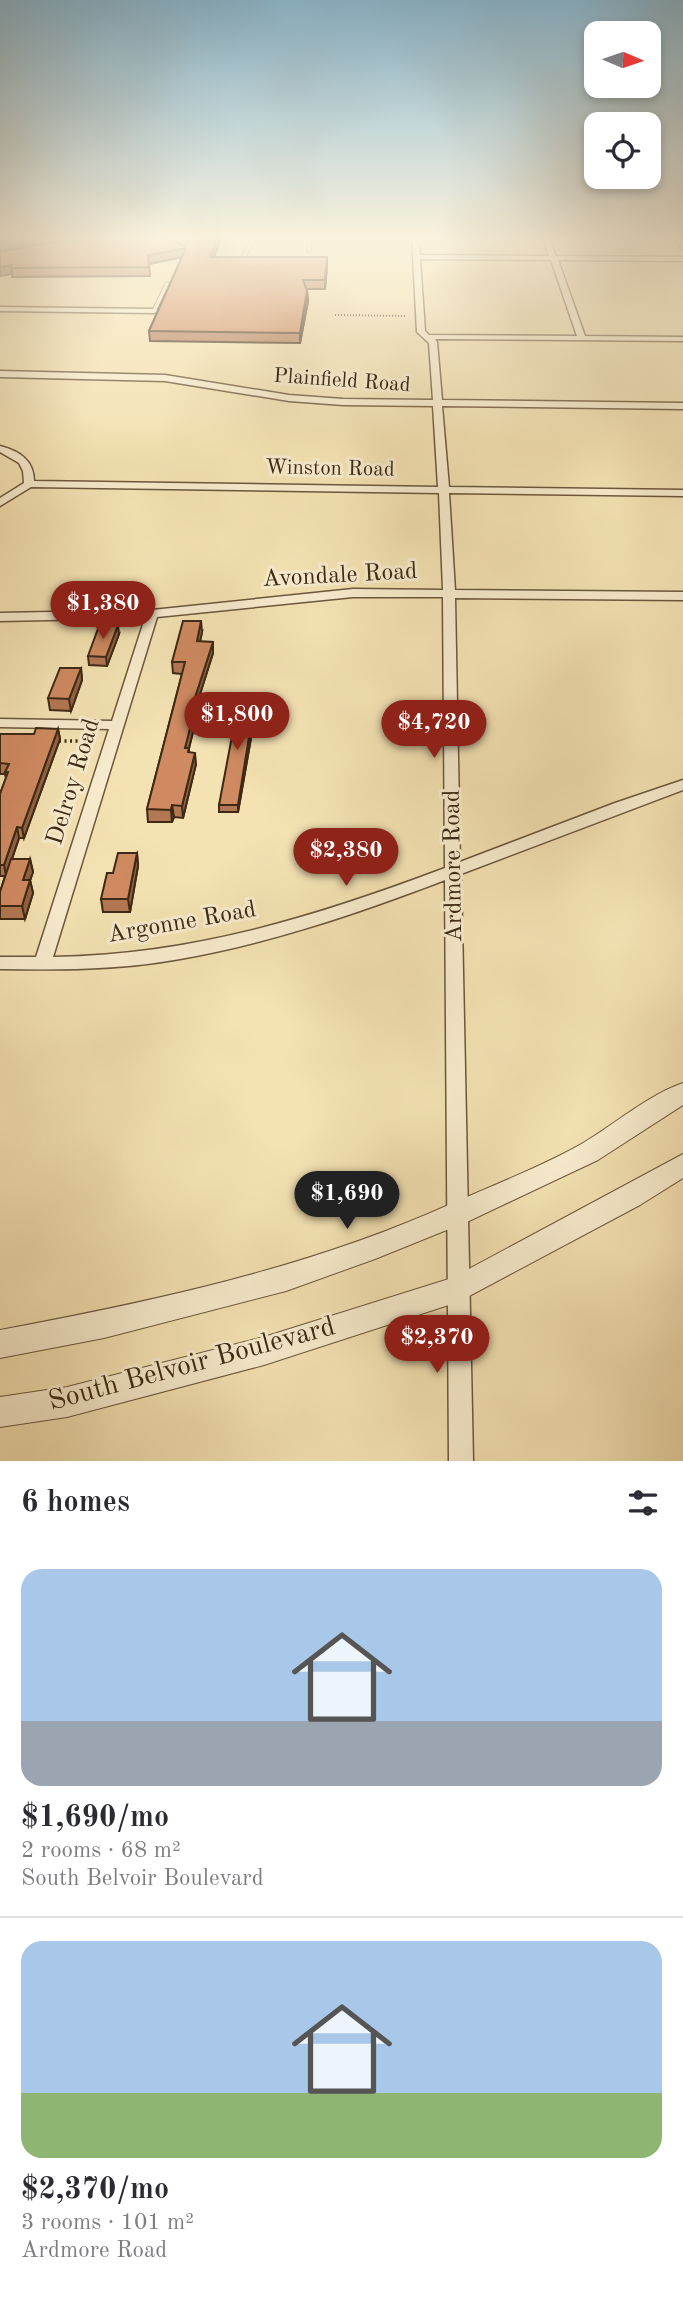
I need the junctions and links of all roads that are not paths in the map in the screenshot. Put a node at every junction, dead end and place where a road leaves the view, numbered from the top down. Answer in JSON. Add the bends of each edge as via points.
{"nodes":[{"id":1,"x":156,"y":305,"type":"edge"},
{"id":2,"x":419,"y":305,"type":"edge"},
{"id":3,"x":571,"y":305,"type":"edge"},
{"id":4,"x":0,"y":309,"type":"edge"},
{"id":5,"x":154,"y":310,"type":"joint"},
{"id":6,"x":427,"y":337,"type":"junction"},
{"id":7,"x":582,"y":338,"type":"junction"},
{"id":8,"x":683,"y":339,"type":"edge"},
{"id":9,"x":0,"y":374,"type":"edge"},
{"id":10,"x":439,"y":404,"type":"junction"},
{"id":11,"x":683,"y":407,"type":"edge"},
{"id":12,"x":0,"y":449,"type":"edge"},
{"id":13,"x":29,"y":484,"type":"junction"},
{"id":14,"x":445,"y":490,"type":"junction"},
{"id":15,"x":683,"y":493,"type":"edge"},
{"id":16,"x":0,"y":503,"type":"edge"},
{"id":17,"x":449,"y":593,"type":"junction"},
{"id":18,"x":683,"y":596,"type":"edge"},
{"id":19,"x":152,"y":614,"type":"junction"},
{"id":20,"x":0,"y":617,"type":"edge"},
{"id":21,"x":0,"y":723,"type":"edge"},
{"id":22,"x":115,"y":725,"type":"junction"},
{"id":23,"x":683,"y":785,"type":"edge"},
{"id":24,"x":454,"y":868,"type":"junction"},
{"id":25,"x":0,"y":963,"type":"edge"},
{"id":26,"x":42,"y":964,"type":"junction"},
{"id":27,"x":683,"y":1093,"type":"edge"},
{"id":28,"x":683,"y":1164,"type":"edge"},
{"id":29,"x":460,"y":1213,"type":"junction"},
{"id":30,"x":458,"y":1289,"type":"junction"},
{"id":31,"x":0,"y":1344,"type":"edge"},
{"id":32,"x":0,"y":1412,"type":"edge"},
{"id":33,"x":461,"y":1461,"type":"edge"}],
"edges":[{"from":1,"to":5,"type":"lane"},
{"from":2,"to":6,"type":"street","name":"Ardmore Road","via":[[421,332]]},
{"from":3,"to":7,"type":"street"},
{"from":4,"to":5,"type":"street"},
{"from":6,"to":7,"type":"street"},
{"from":6,"to":10,"type":"street","name":"Ardmore Road","via":[[433,342]]},
{"from":7,"to":8,"type":"street"},
{"from":9,"to":10,"type":"street","name":"Plainfield Road","via":[[165,378],[317,401]]},
{"from":10,"to":11,"type":"street","name":"Plainfield Road"},
{"from":10,"to":14,"type":"street","name":"Ardmore Road"},
{"from":12,"to":13,"type":"street","via":[[25,462]]},
{"from":13,"to":14,"type":"street","name":"Winston Road"},
{"from":13,"to":16,"type":"street"},
{"from":14,"to":15,"type":"street","name":"Winston Road"},
{"from":14,"to":17,"type":"street","name":"Ardmore Road"},
{"from":17,"to":18,"type":"street","name":"Avondale Road"},
{"from":17,"to":19,"type":"street","name":"Avondale Road","via":[[326,595]]},
{"from":17,"to":24,"type":"street","name":"Ardmore Road"},
{"from":19,"to":20,"type":"street","name":"Avondale Road"},
{"from":19,"to":22,"type":"street","name":"Delroy Road"},
{"from":21,"to":22,"type":"street"},
{"from":22,"to":26,"type":"street","name":"Delroy Road"},
{"from":23,"to":24,"type":"street","name":"Argonne Road"},
{"from":24,"to":26,"type":"street","name":"Argonne Road","via":[[252,937],[111,962]]},
{"from":24,"to":29,"type":"street","name":"Ardmore Road"},
{"from":25,"to":26,"type":"street","name":"Argonne Road"},
{"from":27,"to":29,"type":"street","via":[[589,1152]]},
{"from":28,"to":30,"type":"street","name":"South Belvoir Boulevard","via":[[631,1197]]},
{"from":29,"to":30,"type":"street","name":"Ardmore Road"},
{"from":29,"to":31,"type":"street","via":[[286,1278],[104,1324]]},
{"from":30,"to":32,"type":"street","name":"South Belvoir Boulevard","via":[[264,1351],[67,1402]]},
{"from":30,"to":33,"type":"street","name":"Ardmore Road"}]}
